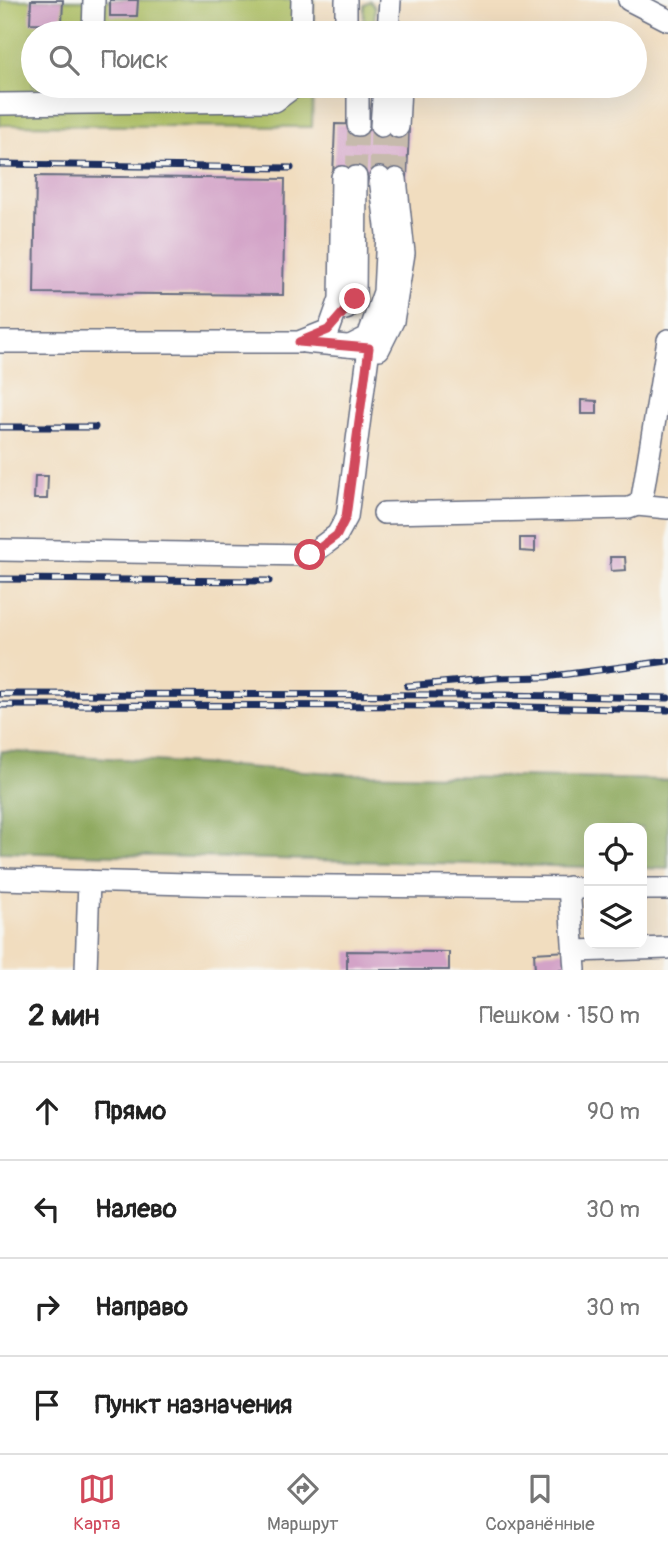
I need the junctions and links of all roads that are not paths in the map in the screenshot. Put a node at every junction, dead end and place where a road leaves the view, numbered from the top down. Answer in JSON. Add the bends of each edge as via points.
{"nodes":[{"id":1,"x":94,"y":0,"type":"edge"},
{"id":2,"x":302,"y":0,"type":"edge"},
{"id":3,"x":346,"y":0,"type":"edge"},
{"id":4,"x":358,"y":0,"type":"edge"},
{"id":5,"x":390,"y":0,"type":"edge"},
{"id":6,"x":404,"y":0,"type":"edge"},
{"id":7,"x":629,"y":0,"type":"edge"},
{"id":8,"x":668,"y":20,"type":"edge"},
{"id":9,"x":93,"y":21,"type":"edge"},
{"id":10,"x":301,"y":21,"type":"edge"},
{"id":11,"x":346,"y":21,"type":"edge"},
{"id":12,"x":358,"y":21,"type":"edge"},
{"id":13,"x":389,"y":21,"type":"edge"},
{"id":14,"x":403,"y":21,"type":"edge"},
{"id":15,"x":61,"y":98,"type":"edge"},
{"id":16,"x":184,"y":98,"type":"edge"},
{"id":17,"x":279,"y":98,"type":"edge"},
{"id":18,"x":347,"y":98,"type":"edge"},
{"id":19,"x":356,"y":98,"type":"edge"},
{"id":20,"x":386,"y":98,"type":"edge"},
{"id":21,"x":397,"y":98,"type":"edge"},
{"id":22,"x":0,"y":104,"type":"edge"},
{"id":23,"x":349,"y":177,"type":"tunnel mouth"},
{"id":24,"x":388,"y":178,"type":"tunnel mouth"},
{"id":25,"x":668,"y":340,"type":"edge"},
{"id":26,"x":0,"y":342,"type":"edge"},
{"id":27,"x":299,"y":342,"type":"junction"},
{"id":28,"x":359,"y":347,"type":"junction"},
{"id":29,"x":664,"y":393,"type":"edge"},
{"id":30,"x":637,"y":505,"type":"junction"},
{"id":31,"x":668,"y":508,"type":"edge"},
{"id":32,"x":384,"y":513,"type":"dead end"},
{"id":33,"x":0,"y":550,"type":"edge"},
{"id":34,"x":0,"y":879,"type":"edge"},
{"id":35,"x":89,"y":881,"type":"junction"},
{"id":36,"x":579,"y":888,"type":"edge"},
{"id":37,"x":647,"y":889,"type":"edge"},
{"id":38,"x":668,"y":889,"type":"edge"},
{"id":39,"x":668,"y":947,"type":"edge"},
{"id":40,"x":575,"y":960,"type":"edge"},
{"id":41,"x":86,"y":970,"type":"edge"}],
"edges":[{"from":1,"to":9,"type":"street"},
{"from":2,"to":10,"type":"street"},
{"from":3,"to":11,"type":"street"},
{"from":4,"to":12,"type":"street"},
{"from":5,"to":13,"type":"street"},
{"from":6,"to":14,"type":"street"},
{"from":7,"to":8,"type":"street"},
{"from":15,"to":22,"type":"street"},
{"from":16,"to":17,"type":"street"},
{"from":18,"to":19,"type":"street","via":[[351,124]]},
{"from":20,"to":21,"type":"street","via":[[390,126]]},
{"from":23,"to":27,"type":"street","via":[[340,299],[328,330]]},
{"from":24,"to":28,"type":"street","via":[[404,253],[393,321],[379,349]]},
{"from":25,"to":29,"type":"street"},
{"from":26,"to":27,"type":"street"},
{"from":27,"to":28,"type":"street"},
{"from":28,"to":33,"type":"street","via":[[346,517],[337,535],[310,555]]},
{"from":29,"to":30,"type":"street"},
{"from":30,"to":31,"type":"street"},
{"from":30,"to":32,"type":"street"},
{"from":34,"to":35,"type":"street"},
{"from":35,"to":36,"type":"street"},
{"from":35,"to":41,"type":"street"},
{"from":36,"to":40,"type":"street"},
{"from":37,"to":38,"type":"street"},
{"from":39,"to":40,"type":"street"}]}
